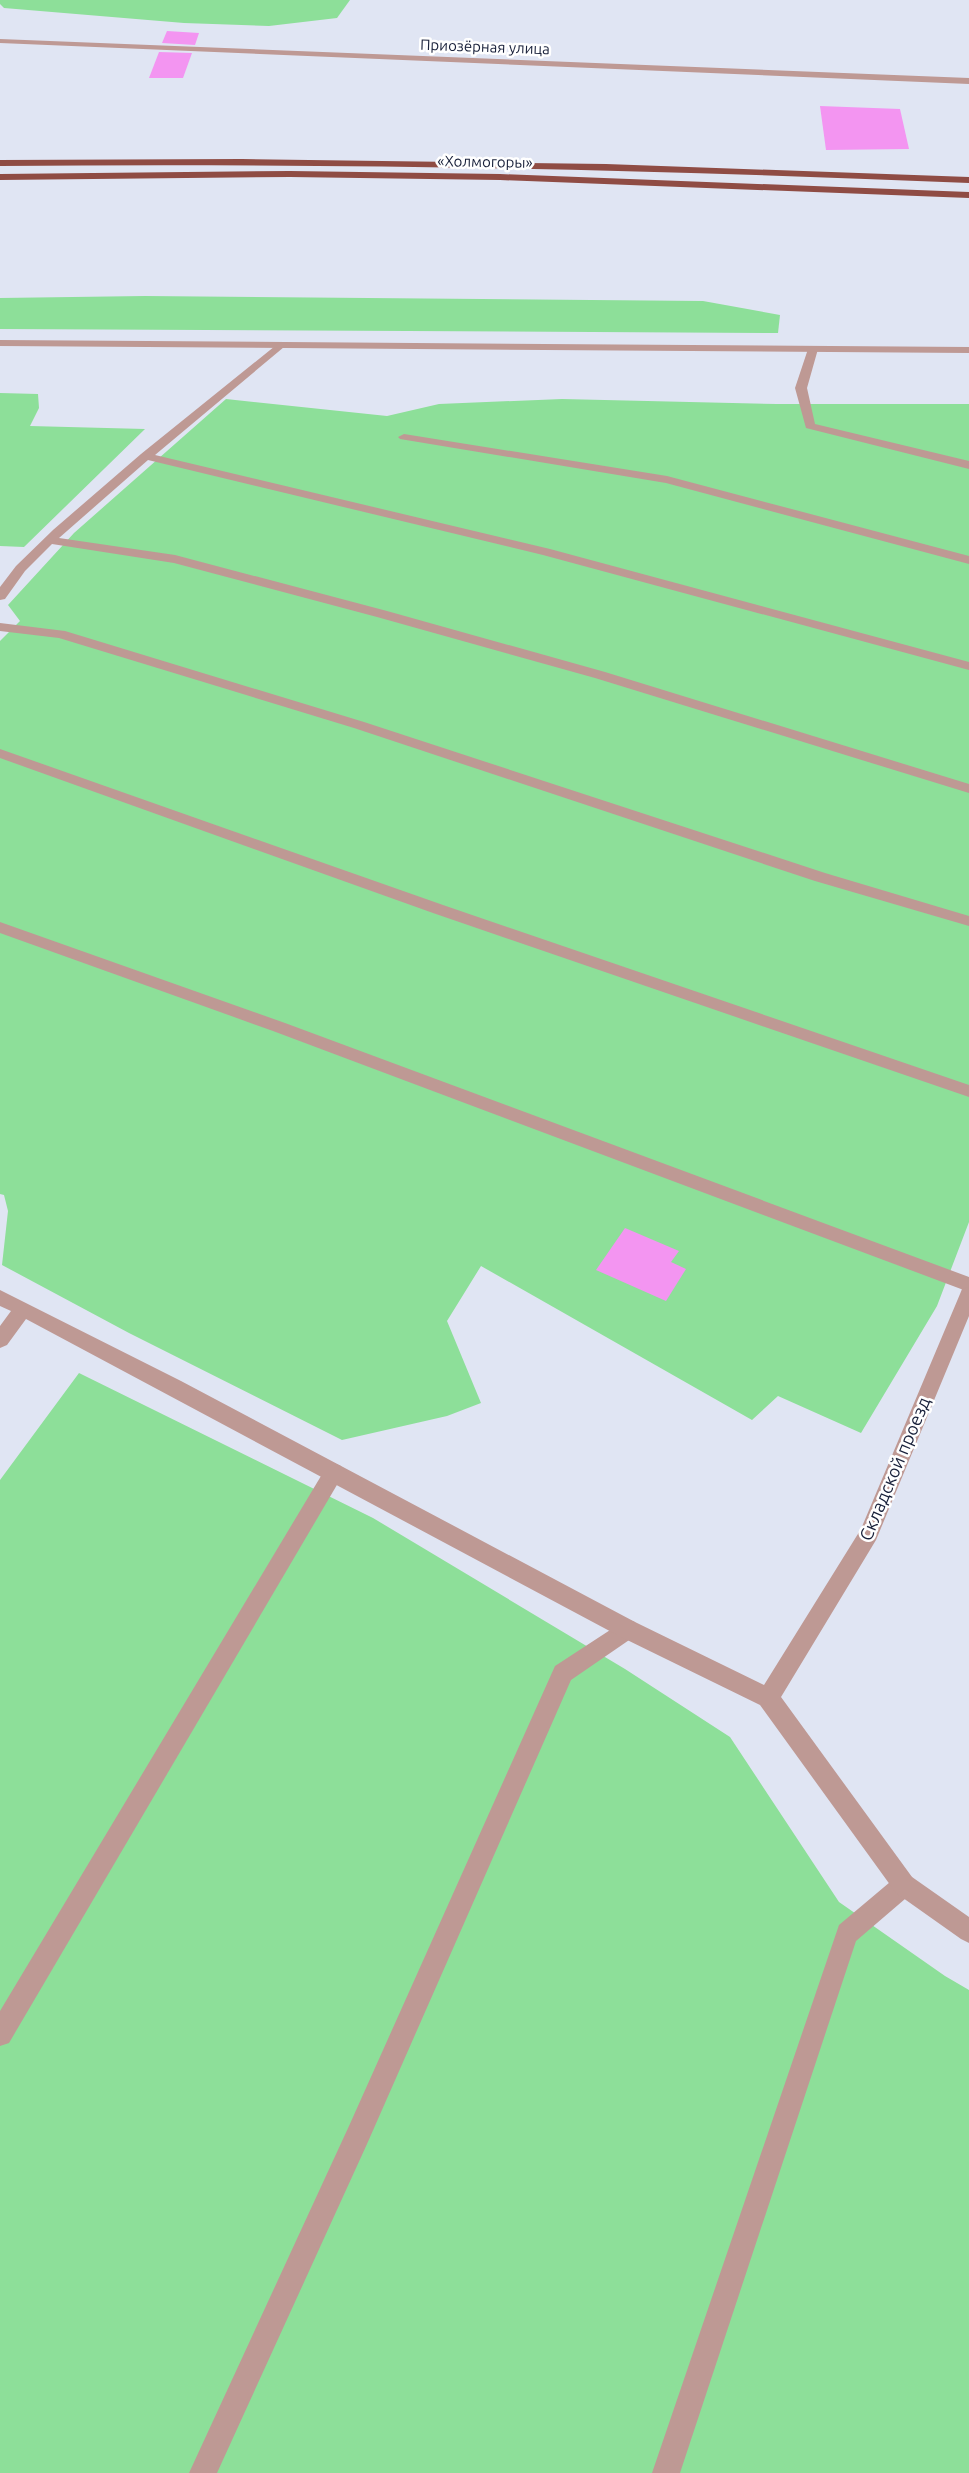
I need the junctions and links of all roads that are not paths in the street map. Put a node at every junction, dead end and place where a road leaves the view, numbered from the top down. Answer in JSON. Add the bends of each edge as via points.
{"nodes":[{"id":1,"x":0,"y":41,"type":"edge"},
{"id":2,"x":969,"y":81,"type":"edge"},
{"id":3,"x":0,"y":163,"type":"edge"},
{"id":4,"x":0,"y":177,"type":"edge"},
{"id":5,"x":969,"y":180,"type":"edge"},
{"id":6,"x":969,"y":195,"type":"edge"},
{"id":7,"x":0,"y":343,"type":"edge"},
{"id":8,"x":280,"y":345,"type":"junction"},
{"id":9,"x":813,"y":349,"type":"junction"},
{"id":10,"x":969,"y":350,"type":"edge"},
{"id":11,"x":404,"y":437,"type":"dead end"},
{"id":12,"x":145,"y":456,"type":"junction"},
{"id":13,"x":969,"y":465,"type":"edge"},
{"id":14,"x":50,"y":540,"type":"junction"},
{"id":15,"x":969,"y":560,"type":"edge"},
{"id":16,"x":0,"y":596,"type":"edge"},
{"id":17,"x":0,"y":627,"type":"edge"},
{"id":18,"x":969,"y":666,"type":"edge"},
{"id":19,"x":0,"y":753,"type":"edge"},
{"id":20,"x":969,"y":789,"type":"edge"},
{"id":21,"x":969,"y":921,"type":"edge"},
{"id":22,"x":0,"y":927,"type":"edge"},
{"id":23,"x":969,"y":1090,"type":"edge"},
{"id":24,"x":969,"y":1285,"type":"edge"},
{"id":25,"x":969,"y":1294,"type":"edge"},
{"id":26,"x":0,"y":1297,"type":"edge"},
{"id":27,"x":23,"y":1309,"type":"junction"},
{"id":28,"x":963,"y":1325,"type":"edge"},
{"id":29,"x":0,"y":1340,"type":"edge"},
{"id":30,"x":334,"y":1472,"type":"junction"},
{"id":31,"x":627,"y":1629,"type":"junction"},
{"id":32,"x":768,"y":1698,"type":"junction"},
{"id":33,"x":904,"y":1885,"type":"junction"},
{"id":34,"x":969,"y":1931,"type":"edge"},
{"id":35,"x":0,"y":2034,"type":"edge"},
{"id":36,"x":202,"y":2473,"type":"edge"},
{"id":37,"x":666,"y":2473,"type":"edge"}],
"edges":[{"from":1,"to":2,"type":"street","name":"Приозёрная улица"},
{"from":3,"to":5,"type":"highway","name":"«Холмогоры»","via":[[358,161]]},
{"from":4,"to":6,"type":"highway","name":"«Холмогоры»","via":[[500,177]]},
{"from":7,"to":8,"type":"street"},
{"from":8,"to":9,"type":"street"},
{"from":8,"to":12,"type":"street"},
{"from":9,"to":10,"type":"street"},
{"from":9,"to":13,"type":"street","via":[[801,388],[810,426]]},
{"from":11,"to":15,"type":"street","via":[[667,480]]},
{"from":12,"to":14,"type":"street"},
{"from":12,"to":18,"type":"street","via":[[557,555]]},
{"from":14,"to":16,"type":"street","via":[[16,571]]},
{"from":14,"to":20,"type":"street","via":[[175,559],[370,611],[600,675]]},
{"from":17,"to":21,"type":"street","via":[[60,634],[337,718],[820,877]]},
{"from":19,"to":23,"type":"street","via":[[438,909]]},
{"from":22,"to":24,"type":"street"},
{"from":25,"to":28,"type":"street","name":"Складской проезд"},
{"from":26,"to":27,"type":"street"},
{"from":27,"to":29,"type":"street"},
{"from":27,"to":30,"type":"street"},
{"from":28,"to":32,"type":"street","name":"Складской проезд","via":[[869,1534]]},
{"from":30,"to":31,"type":"street"},
{"from":30,"to":35,"type":"street"},
{"from":31,"to":32,"type":"street"},
{"from":31,"to":36,"type":"street","via":[[562,1673],[358,2135]]},
{"from":32,"to":33,"type":"street"},
{"from":33,"to":34,"type":"street"},
{"from":33,"to":37,"type":"street","via":[[847,1933]]}]}
